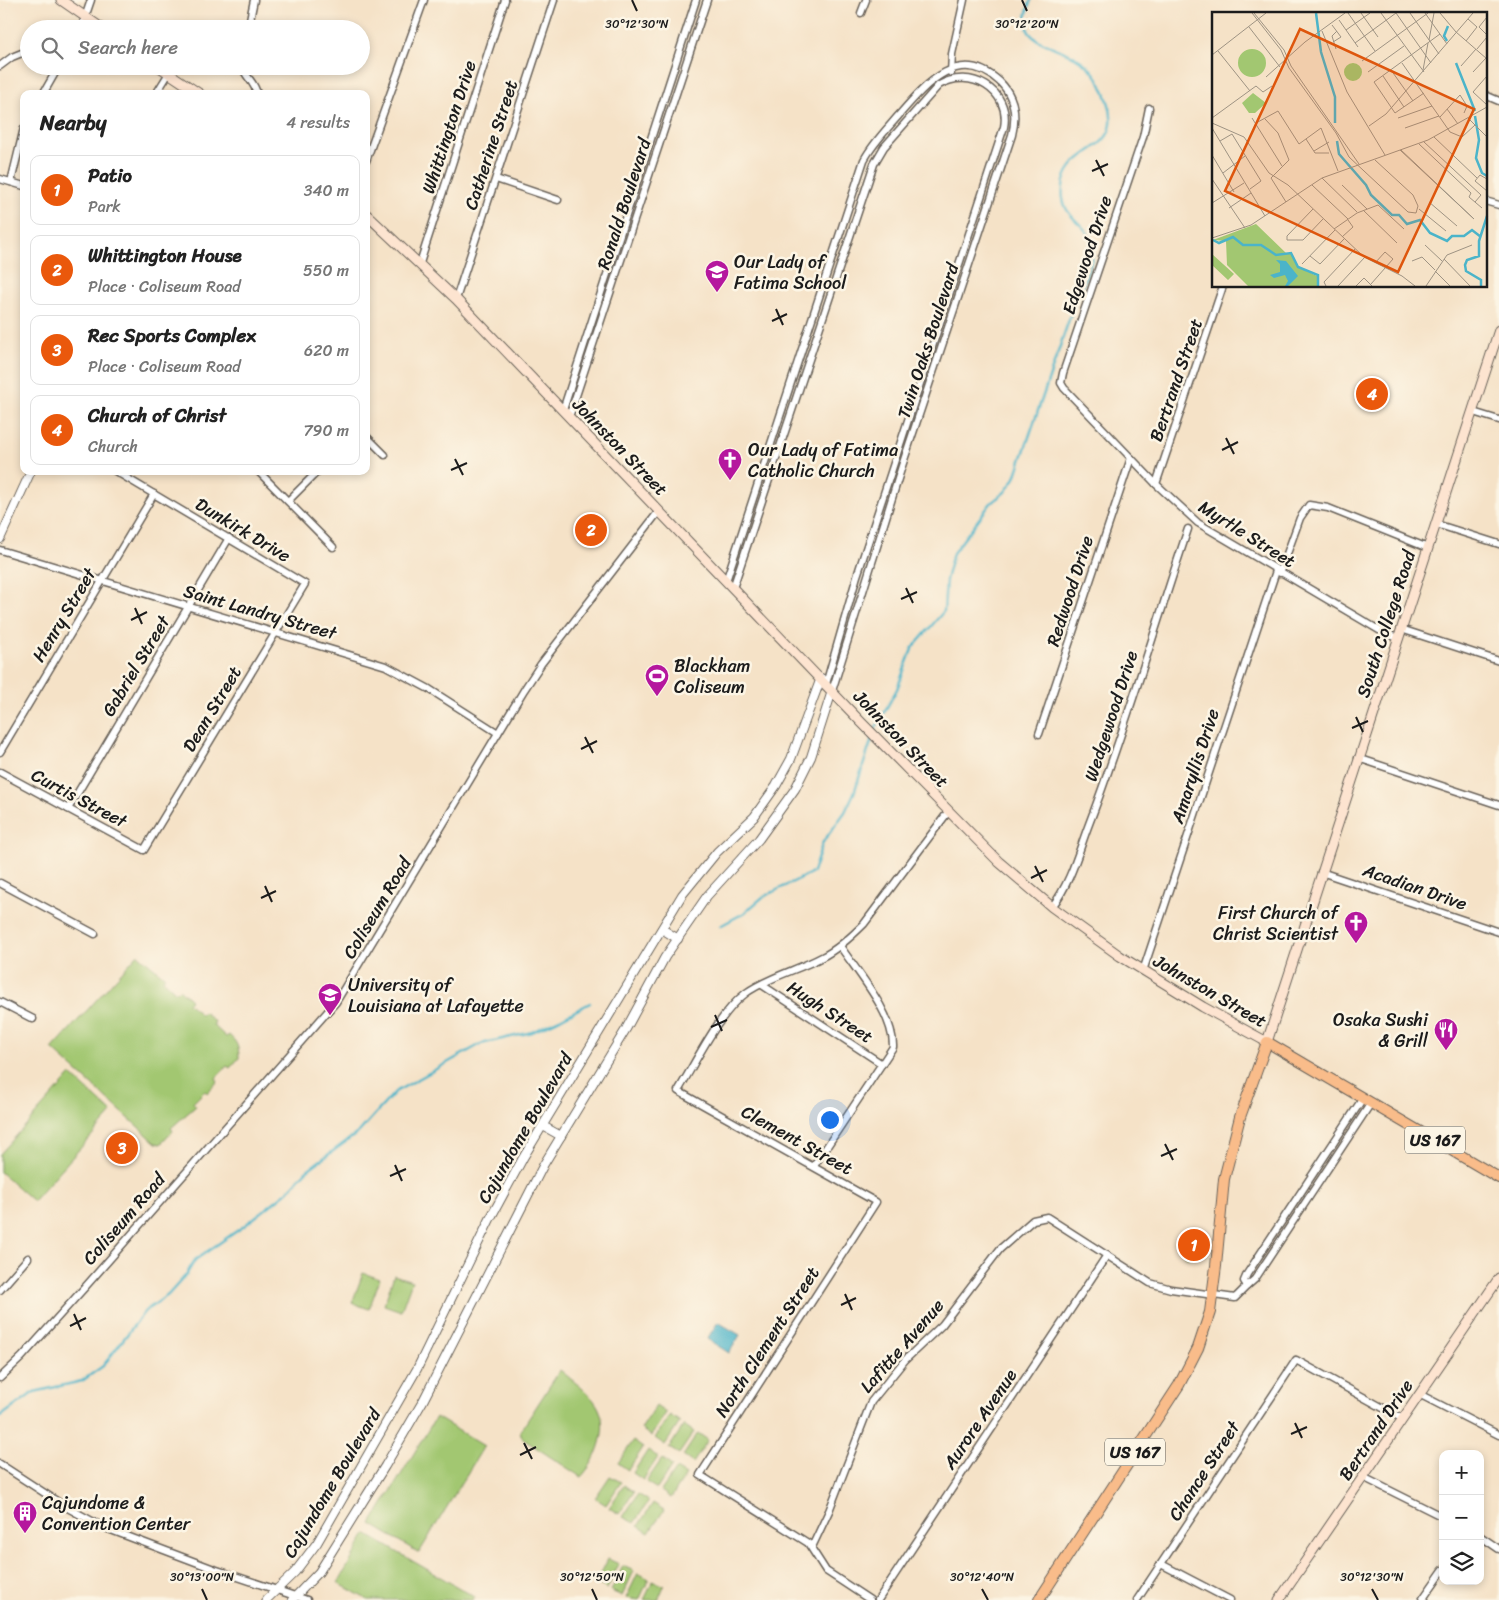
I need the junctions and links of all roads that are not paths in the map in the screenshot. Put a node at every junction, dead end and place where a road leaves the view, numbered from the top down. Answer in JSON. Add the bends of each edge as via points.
{"nodes":[{"id":1,"x":61,"y":0,"type":"edge"},
{"id":2,"x":91,"y":0,"type":"edge"},
{"id":3,"x":254,"y":0,"type":"edge"},
{"id":4,"x":424,"y":0,"type":"edge"},
{"id":5,"x":505,"y":0,"type":"edge"},
{"id":6,"x":554,"y":0,"type":"edge"},
{"id":7,"x":696,"y":0,"type":"edge"},
{"id":8,"x":707,"y":0,"type":"edge"},
{"id":9,"x":866,"y":0,"type":"edge"},
{"id":10,"x":964,"y":0,"type":"edge"},
{"id":11,"x":861,"y":13,"type":"dead end"},
{"id":12,"x":85,"y":17,"type":"junction"},
{"id":13,"x":84,"y":20,"type":"edge"},
{"id":14,"x":90,"y":20,"type":"edge"},
{"id":15,"x":250,"y":20,"type":"edge"},
{"id":16,"x":20,"y":54,"type":"edge"},
{"id":17,"x":0,"y":66,"type":"edge"},
{"id":18,"x":674,"y":66,"type":"junction"},
{"id":19,"x":684,"y":69,"type":"junction"},
{"id":20,"x":950,"y":70,"type":"junction"},
{"id":21,"x":54,"y":75,"type":"edge"},
{"id":22,"x":168,"y":75,"type":"edge"},
{"id":23,"x":172,"y":75,"type":"edge"},
{"id":24,"x":246,"y":75,"type":"edge"},
{"id":25,"x":951,"y":79,"type":"junction"},
{"id":26,"x":45,"y":90,"type":"edge"},
{"id":27,"x":158,"y":90,"type":"edge"},
{"id":28,"x":194,"y":90,"type":"edge"},
{"id":29,"x":256,"y":90,"type":"edge"},
{"id":30,"x":1486,"y":95,"type":"edge"},
{"id":31,"x":1499,"y":101,"type":"edge"},
{"id":32,"x":1149,"y":108,"type":"dead end"},
{"id":33,"x":20,"y":146,"type":"edge"},
{"id":34,"x":370,"y":150,"type":"edge"},
{"id":35,"x":0,"y":179,"type":"edge"},
{"id":36,"x":496,"y":179,"type":"junction"},
{"id":37,"x":12,"y":182,"type":"junction"},
{"id":38,"x":637,"y":182,"type":"junction"},
{"id":39,"x":20,"y":185,"type":"edge"},
{"id":40,"x":646,"y":185,"type":"junction"},
{"id":41,"x":558,"y":200,"type":"dead end"},
{"id":42,"x":1486,"y":201,"type":"edge"},
{"id":43,"x":1499,"y":204,"type":"edge"},
{"id":44,"x":370,"y":218,"type":"edge"},
{"id":45,"x":420,"y":263,"type":"junction"},
{"id":46,"x":1222,"y":288,"type":"edge"},
{"id":47,"x":599,"y":297,"type":"junction"},
{"id":48,"x":456,"y":299,"type":"junction"},
{"id":49,"x":609,"y":301,"type":"junction"},
{"id":50,"x":1499,"y":330,"type":"edge"},
{"id":51,"x":1061,"y":383,"type":"joint"},
{"id":52,"x":1473,"y":412,"type":"junction"},
{"id":53,"x":566,"y":414,"type":"junction"},
{"id":54,"x":1499,"y":420,"type":"edge"},
{"id":55,"x":370,"y":440,"type":"edge"},
{"id":56,"x":385,"y":455,"type":"dead end"},
{"id":57,"x":1131,"y":458,"type":"junction"},
{"id":58,"x":29,"y":475,"type":"edge"},
{"id":59,"x":122,"y":475,"type":"edge"},
{"id":60,"x":262,"y":475,"type":"edge"},
{"id":61,"x":314,"y":475,"type":"edge"},
{"id":62,"x":1156,"y":484,"type":"junction"},
{"id":63,"x":154,"y":494,"type":"junction"},
{"id":64,"x":288,"y":502,"type":"junction"},
{"id":65,"x":659,"y":511,"type":"junction"},
{"id":66,"x":1436,"y":524,"type":"junction"},
{"id":67,"x":1188,"y":529,"type":"dead end"},
{"id":68,"x":229,"y":538,"type":"junction"},
{"id":69,"x":0,"y":539,"type":"edge"},
{"id":70,"x":1499,"y":544,"type":"edge"},
{"id":71,"x":333,"y":547,"type":"dead end"},
{"id":72,"x":1428,"y":548,"type":"junction"},
{"id":73,"x":0,"y":550,"type":"edge"},
{"id":74,"x":1278,"y":572,"type":"junction"},
{"id":75,"x":103,"y":580,"type":"junction"},
{"id":76,"x":726,"y":581,"type":"junction"},
{"id":77,"x":305,"y":584,"type":"joint"},
{"id":78,"x":733,"y":588,"type":"junction"},
{"id":79,"x":189,"y":606,"type":"junction"},
{"id":80,"x":1401,"y":629,"type":"junction"},
{"id":81,"x":275,"y":632,"type":"junction"},
{"id":82,"x":1398,"y":638,"type":"junction"},
{"id":83,"x":1499,"y":662,"type":"edge"},
{"id":84,"x":823,"y":681,"type":"junction"},
{"id":85,"x":832,"y":691,"type":"junction"},
{"id":86,"x":498,"y":733,"type":"junction"},
{"id":87,"x":1039,"y":734,"type":"dead end"},
{"id":88,"x":0,"y":752,"type":"edge"},
{"id":89,"x":1358,"y":758,"type":"junction"},
{"id":90,"x":0,"y":772,"type":"edge"},
{"id":91,"x":1499,"y":804,"type":"edge"},
{"id":92,"x":68,"y":809,"type":"junction"},
{"id":93,"x":948,"y":812,"type":"junction"},
{"id":94,"x":144,"y":850,"type":"joint"},
{"id":95,"x":1321,"y":872,"type":"junction"},
{"id":96,"x":0,"y":883,"type":"edge"},
{"id":97,"x":1052,"y":907,"type":"junction"},
{"id":98,"x":662,"y":928,"type":"junction"},
{"id":99,"x":1499,"y":932,"type":"edge"},
{"id":100,"x":95,"y":934,"type":"dead end"},
{"id":101,"x":678,"y":938,"type":"junction"},
{"id":102,"x":840,"y":946,"type":"junction"},
{"id":103,"x":1143,"y":971,"type":"junction"},
{"id":104,"x":762,"y":985,"type":"junction"},
{"id":105,"x":0,"y":1002,"type":"edge"},
{"id":106,"x":33,"y":1019,"type":"dead end"},
{"id":107,"x":1267,"y":1042,"type":"junction"},
{"id":108,"x":882,"y":1064,"type":"junction"},
{"id":109,"x":1367,"y":1101,"type":"junction"},
{"id":110,"x":542,"y":1126,"type":"junction"},
{"id":111,"x":561,"y":1136,"type":"junction"},
{"id":112,"x":814,"y":1166,"type":"junction"},
{"id":113,"x":1499,"y":1178,"type":"edge"},
{"id":114,"x":1283,"y":1219,"type":"junction"},
{"id":115,"x":1291,"y":1224,"type":"junction"},
{"id":116,"x":861,"y":1226,"type":"joint"},
{"id":117,"x":1107,"y":1255,"type":"junction"},
{"id":118,"x":28,"y":1258,"type":"dead end"},
{"id":119,"x":1499,"y":1278,"type":"edge"},
{"id":120,"x":1247,"y":1286,"type":"junction"},
{"id":121,"x":0,"y":1290,"type":"edge"},
{"id":122,"x":1213,"y":1295,"type":"junction"},
{"id":123,"x":0,"y":1378,"type":"edge"},
{"id":124,"x":1419,"y":1394,"type":"junction"},
{"id":125,"x":1403,"y":1418,"type":"junction"},
{"id":126,"x":1499,"y":1435,"type":"edge"},
{"id":127,"x":0,"y":1464,"type":"edge"},
{"id":128,"x":1363,"y":1477,"type":"junction"},
{"id":129,"x":1439,"y":1515,"type":"edge"},
{"id":130,"x":1484,"y":1539,"type":"edge"},
{"id":131,"x":812,"y":1547,"type":"junction"},
{"id":132,"x":1499,"y":1549,"type":"edge"},
{"id":133,"x":1161,"y":1564,"type":"junction"},
{"id":134,"x":1439,"y":1576,"type":"edge"},
{"id":135,"x":277,"y":1590,"type":"junction"},
{"id":136,"x":294,"y":1598,"type":"edge"},
{"id":137,"x":266,"y":1600,"type":"edge"},
{"id":138,"x":307,"y":1600,"type":"edge"},
{"id":139,"x":870,"y":1600,"type":"edge"},
{"id":140,"x":878,"y":1600,"type":"edge"},
{"id":141,"x":1039,"y":1600,"type":"edge"},
{"id":142,"x":1137,"y":1600,"type":"edge"},
{"id":143,"x":1230,"y":1600,"type":"edge"},
{"id":144,"x":1279,"y":1600,"type":"edge"},
{"id":145,"x":1422,"y":1600,"type":"edge"}],
"edges":[{"from":1,"to":12,"type":"main road"},
{"from":2,"to":12,"type":"street"},
{"from":3,"to":15,"type":"street"},
{"from":4,"to":34,"type":"street"},
{"from":5,"to":45,"type":"street","name":"Whittington Drive"},
{"from":6,"to":36,"type":"street","name":"Catherine Street"},
{"from":7,"to":18,"type":"street","name":"Ronald Boulevard"},
{"from":8,"to":19,"type":"street","name":"Ronald Boulevard"},
{"from":9,"to":11,"type":"street"},
{"from":10,"to":20,"type":"street"},
{"from":12,"to":13,"type":"street"},
{"from":12,"to":14,"type":"main road"},
{"from":16,"to":17,"type":"street"},
{"from":18,"to":19,"type":"street"},
{"from":18,"to":38,"type":"street","name":"Ronald Boulevard"},
{"from":19,"to":40,"type":"street","name":"Ronald Boulevard"},
{"from":20,"to":25,"type":"street"},
{"from":20,"to":76,"type":"street","via":[[924,86],[872,146],[864,160]]},
{"from":20,"to":85,"type":"street","name":"Twin Oaks Boulevard","via":[[976,69],[996,80],[1012,101],[1014,125]]},
{"from":21,"to":26,"type":"street"},
{"from":22,"to":27,"type":"street"},
{"from":23,"to":28,"type":"main road"},
{"from":24,"to":29,"type":"street"},
{"from":25,"to":78,"type":"street","via":[[934,90],[884,146],[874,164]]},
{"from":25,"to":84,"type":"street","name":"Twin Oaks Boulevard","via":[[979,81],[994,91],[1004,109],[1004,127]]},
{"from":30,"to":31,"type":"street"},
{"from":32,"to":51,"type":"street","name":"Edgewood Drive","via":[[1143,138]]},
{"from":33,"to":37,"type":"street"},
{"from":35,"to":37,"type":"street"},
{"from":36,"to":41,"type":"street"},
{"from":36,"to":48,"type":"street","name":"Catherine Street"},
{"from":37,"to":39,"type":"street"},
{"from":38,"to":40,"type":"street"},
{"from":38,"to":47,"type":"street","name":"Ronald Boulevard"},
{"from":40,"to":49,"type":"street","name":"Ronald Boulevard"},
{"from":42,"to":43,"type":"street"},
{"from":44,"to":45,"type":"main road","name":"Johnston Street"},
{"from":45,"to":48,"type":"main road","name":"Johnston Street"},
{"from":46,"to":62,"type":"street","name":"Bertrand Street"},
{"from":47,"to":49,"type":"street"},
{"from":47,"to":53,"type":"street","name":"Ronald Boulevard"},
{"from":48,"to":53,"type":"main road","name":"Johnston Street"},
{"from":49,"to":53,"type":"street","name":"Ronald Boulevard"},
{"from":50,"to":52,"type":"main road","name":"South College Road"},
{"from":51,"to":57,"type":"street","name":"Myrtle Street"},
{"from":52,"to":54,"type":"street"},
{"from":52,"to":66,"type":"main road","name":"South College Road"},
{"from":53,"to":65,"type":"main road","name":"Johnston Street"},
{"from":55,"to":56,"type":"street"},
{"from":57,"to":62,"type":"street","name":"Myrtle Street"},
{"from":57,"to":87,"type":"street","name":"Redwood Drive"},
{"from":58,"to":69,"type":"street"},
{"from":59,"to":63,"type":"street","name":"Dunkirk Drive"},
{"from":60,"to":64,"type":"street"},
{"from":61,"to":64,"type":"street"},
{"from":62,"to":74,"type":"street","name":"Myrtle Street","via":[[1198,522]]},
{"from":63,"to":68,"type":"street","name":"Dunkirk Drive"},
{"from":63,"to":75,"type":"street","name":"Henry Street"},
{"from":64,"to":71,"type":"street"},
{"from":65,"to":76,"type":"main road","name":"Johnston Street"},
{"from":65,"to":86,"type":"street","name":"Coliseum Road","via":[[542,664]]},
{"from":66,"to":70,"type":"street"},
{"from":66,"to":72,"type":"main road","name":"South College Road"},
{"from":67,"to":97,"type":"street","name":"Wedgewood Drive","via":[[1101,794],[1062,895]]},
{"from":68,"to":77,"type":"street","name":"Dunkirk Drive"},
{"from":68,"to":79,"type":"street","name":"Gabriel Street"},
{"from":72,"to":74,"type":"street","name":"Amaryllis Drive","via":[[1328,508],[1309,505],[1300,518]]},
{"from":72,"to":80,"type":"main road","name":"South College Road"},
{"from":73,"to":75,"type":"street","name":"Saint Landry Street"},
{"from":74,"to":82,"type":"street","name":"Myrtle Street"},
{"from":74,"to":103,"type":"street","name":"Amaryllis Drive"},
{"from":75,"to":79,"type":"street","name":"Saint Landry Street"},
{"from":75,"to":88,"type":"street","name":"Henry Street"},
{"from":76,"to":78,"type":"main road","name":"Johnston Street"},
{"from":77,"to":81,"type":"street","name":"Dean Street"},
{"from":78,"to":84,"type":"main road","name":"Johnston Street"},
{"from":79,"to":81,"type":"street","name":"Saint Landry Street"},
{"from":79,"to":92,"type":"street","name":"Gabriel Street"},
{"from":80,"to":82,"type":"main road","name":"South College Road"},
{"from":80,"to":83,"type":"street"},
{"from":81,"to":86,"type":"street","name":"Saint Landry Street","via":[[386,666]]},
{"from":81,"to":94,"type":"street","name":"Dean Street"},
{"from":82,"to":89,"type":"main road","name":"South College Road"},
{"from":84,"to":85,"type":"main road","name":"Johnston Street"},
{"from":84,"to":98,"type":"street","name":"Cajundome Boulevard","via":[[791,759],[776,786],[754,817],[699,873]]},
{"from":85,"to":93,"type":"main road","name":"Johnston Street"},
{"from":85,"to":101,"type":"street","name":"Cajundome Boulevard","via":[[812,757],[795,789],[759,839],[707,896]]},
{"from":86,"to":123,"type":"street","name":"Coliseum Road","via":[[336,1002],[86,1286]]},
{"from":89,"to":91,"type":"street"},
{"from":89,"to":95,"type":"main road","name":"South College Road"},
{"from":90,"to":92,"type":"street","name":"Curtis Street"},
{"from":92,"to":94,"type":"street","name":"Curtis Street"},
{"from":93,"to":97,"type":"main road","name":"Johnston Street","via":[[999,862]]},
{"from":93,"to":102,"type":"street","via":[[864,924]]},
{"from":95,"to":99,"type":"street","name":"Acadian Drive"},
{"from":95,"to":107,"type":"main road","name":"South College Road"},
{"from":96,"to":100,"type":"street"},
{"from":97,"to":103,"type":"main road","name":"Johnston Street"},
{"from":98,"to":101,"type":"street"},
{"from":98,"to":110,"type":"street","name":"Cajundome Boulevard"},
{"from":101,"to":111,"type":"street","name":"Cajundome Boulevard"},
{"from":102,"to":104,"type":"street"},
{"from":102,"to":108,"type":"street","via":[[886,1015],[893,1035],[893,1047]]},
{"from":103,"to":107,"type":"main road","name":"Johnston Street"},
{"from":104,"to":108,"type":"street","name":"Hugh Street"},
{"from":104,"to":112,"type":"street","name":"Clement Street","via":[[735,1004],[678,1092]]},
{"from":105,"to":106,"type":"street"},
{"from":107,"to":109,"type":"main road","name":"Johnston Street","number":"US 167"},
{"from":107,"to":122,"type":"main road","number":"US 167","via":[[1240,1117],[1224,1179]]},
{"from":108,"to":112,"type":"street"},
{"from":109,"to":113,"type":"main road","name":"Johnston Street","number":"US 167"},
{"from":109,"to":114,"type":"street"},
{"from":109,"to":115,"type":"street"},
{"from":110,"to":111,"type":"street"},
{"from":110,"to":135,"type":"street","name":"Cajundome Boulevard","via":[[490,1220],[400,1400],[317,1543]]},
{"from":111,"to":136,"type":"street","name":"Cajundome Boulevard","via":[[511,1226],[423,1401],[336,1548]]},
{"from":112,"to":116,"type":"street","name":"Clement Street","via":[[876,1202]]},
{"from":114,"to":115,"type":"street"},
{"from":114,"to":120,"type":"street","via":[[1247,1274],[1244,1281]]},
{"from":115,"to":120,"type":"street"},
{"from":116,"to":131,"type":"street","name":"North Clement Street","via":[[700,1476]]},
{"from":117,"to":122,"type":"street","via":[[1157,1286]]},
{"from":117,"to":131,"type":"street","name":"Lafitte Avenue","via":[[1047,1217],[1039,1217],[1015,1234],[942,1325],[905,1360],[871,1402]]},
{"from":117,"to":140,"type":"street","name":"Aurore Avenue"},
{"from":118,"to":121,"type":"street"},
{"from":119,"to":124,"type":"main road","name":"Bertrand Drive"},
{"from":120,"to":122,"type":"street","via":[[1235,1298]]},
{"from":122,"to":141,"type":"main road","number":"US 167","via":[[1204,1332],[1179,1385]]},
{"from":124,"to":125,"type":"main road","name":"Bertrand Drive"},
{"from":124,"to":126,"type":"street"},
{"from":125,"to":128,"type":"main road","name":"Bertrand Drive"},
{"from":125,"to":133,"type":"street","name":"Chance Street","via":[[1296,1360]]},
{"from":127,"to":135,"type":"street","via":[[103,1527]]},
{"from":128,"to":129,"type":"street"},
{"from":128,"to":144,"type":"main road","name":"Bertrand Drive"},
{"from":130,"to":132,"type":"street"},
{"from":131,"to":139,"type":"street","via":[[826,1571]]},
{"from":133,"to":142,"type":"street","name":"Chance Street"},
{"from":133,"to":143,"type":"street"},
{"from":134,"to":145,"type":"street"},
{"from":135,"to":136,"type":"street"},
{"from":135,"to":137,"type":"street","name":"Cajundome Boulevard"},
{"from":136,"to":138,"type":"street"}]}
